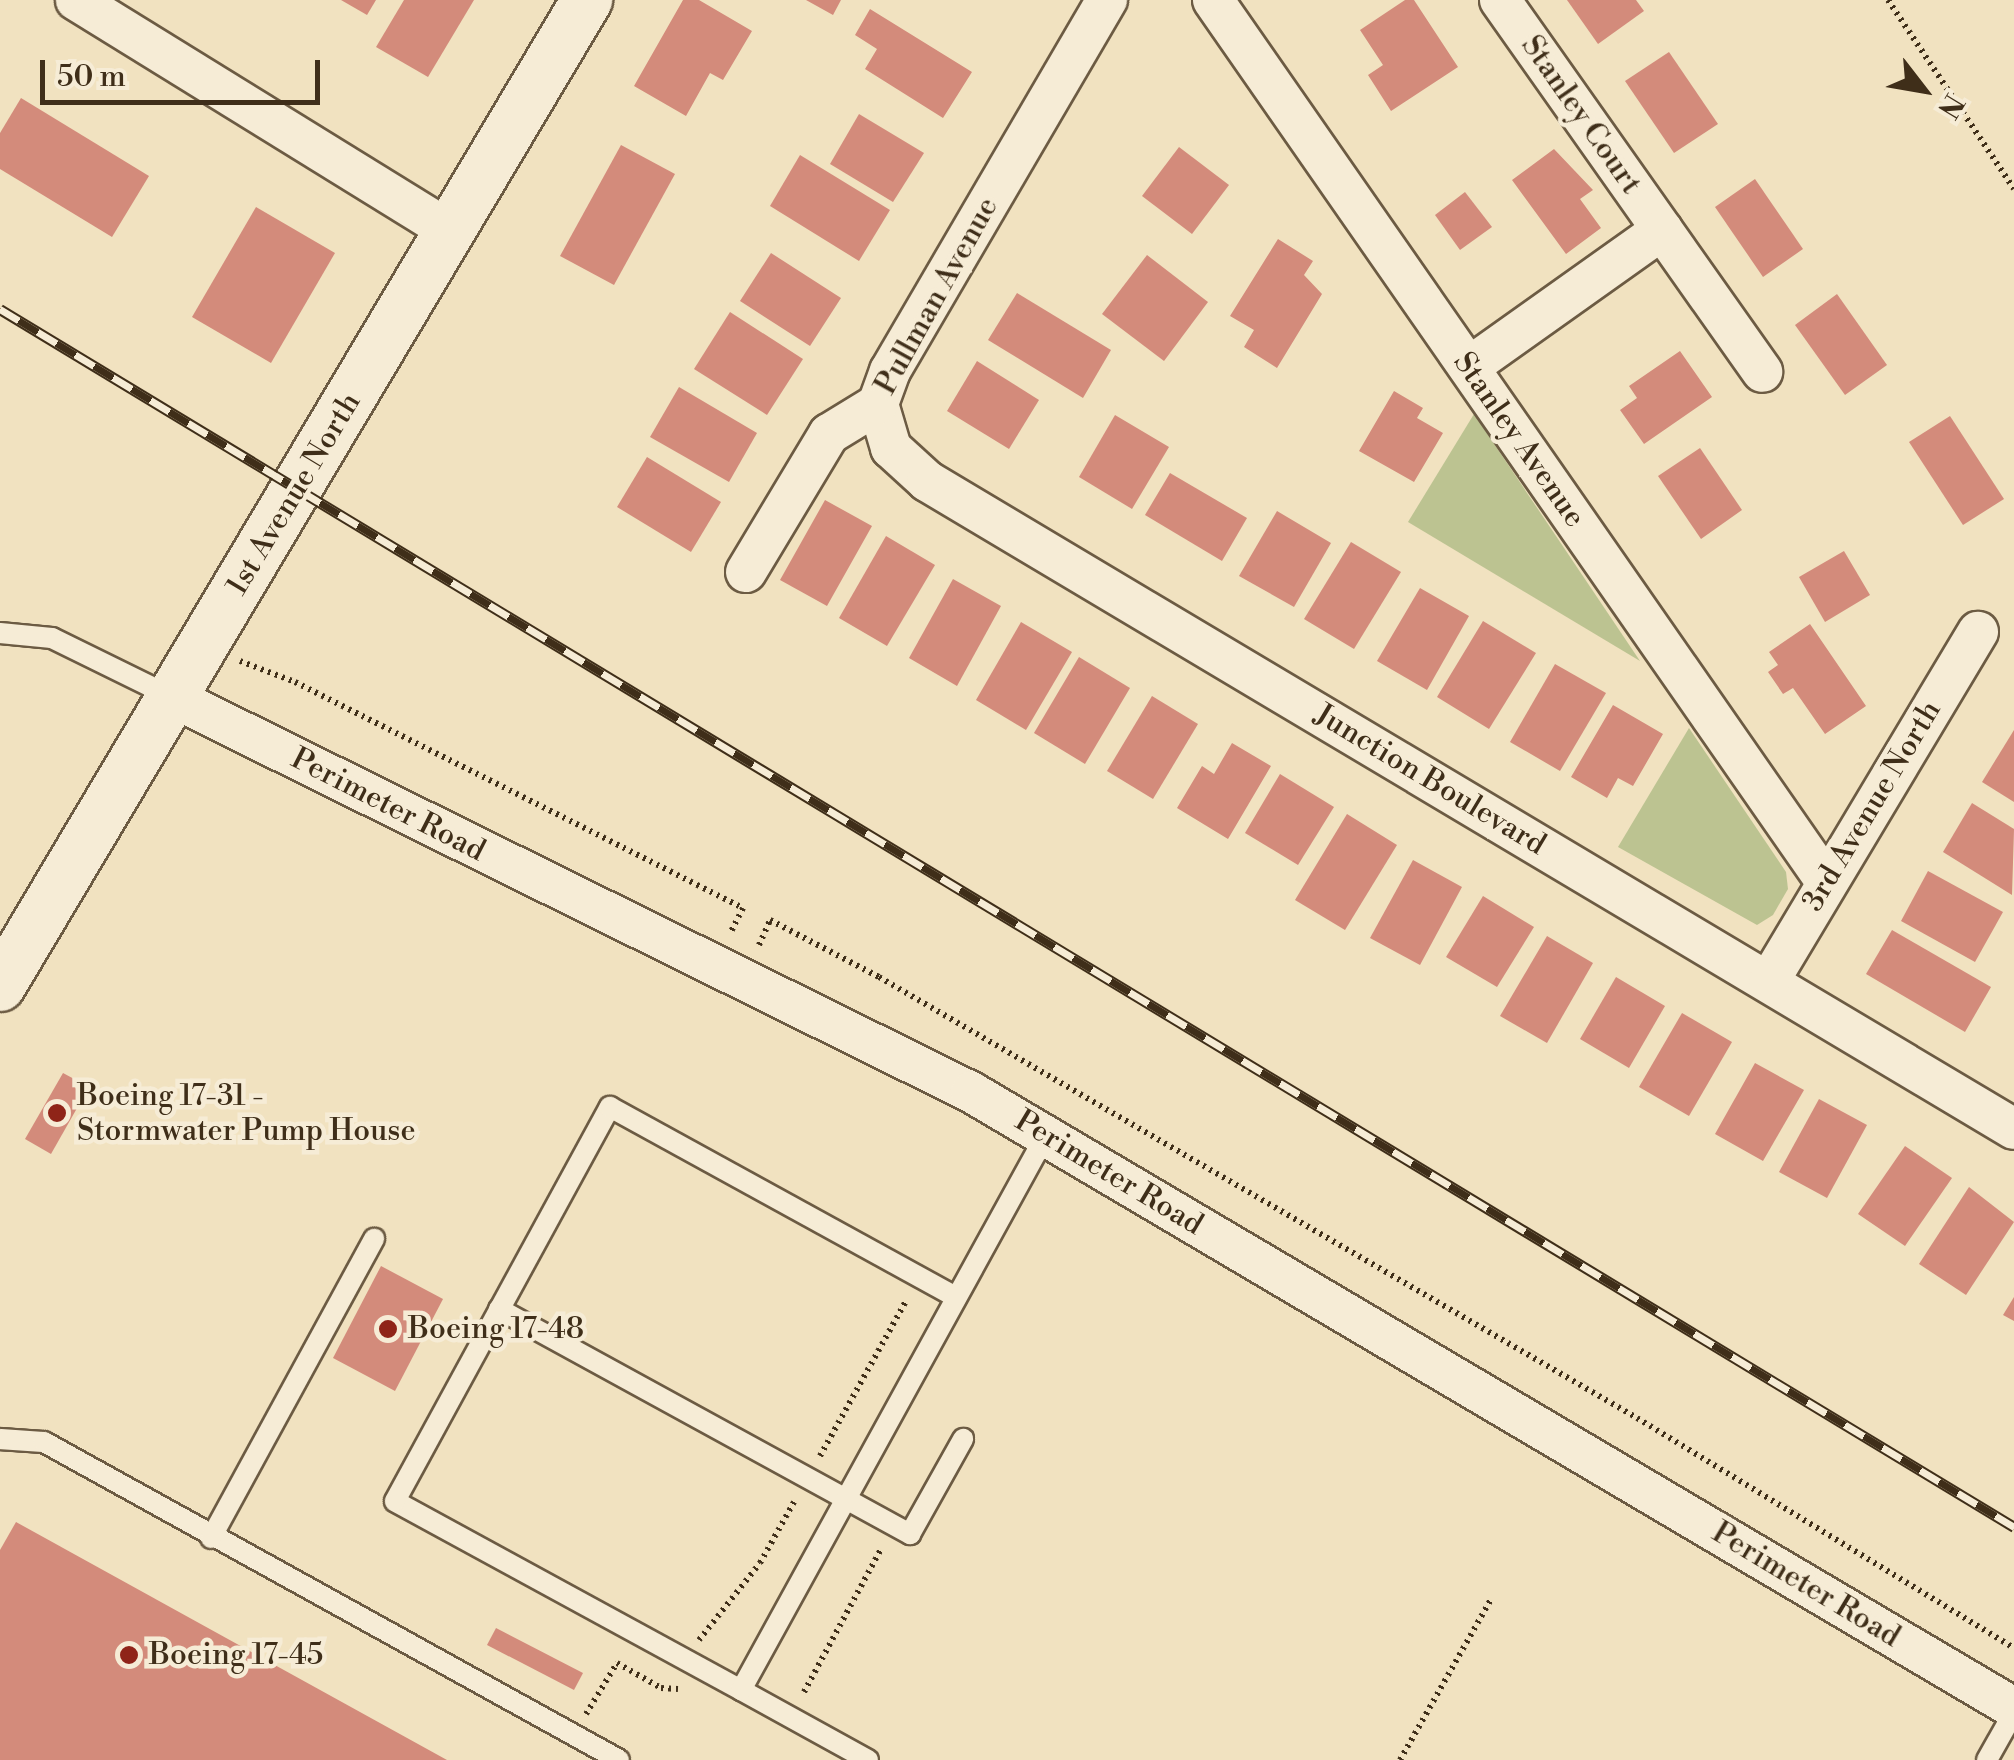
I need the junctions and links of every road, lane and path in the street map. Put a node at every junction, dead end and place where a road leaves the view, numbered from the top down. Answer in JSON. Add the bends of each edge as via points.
{"nodes":[{"id":1,"x":76,"y":0,"type":"edge"},
{"id":2,"x":587,"y":0,"type":"edge"},
{"id":3,"x":1106,"y":0,"type":"edge"},
{"id":4,"x":1213,"y":0,"type":"edge"},
{"id":5,"x":1500,"y":0,"type":"edge"},
{"id":6,"x":1888,"y":0,"type":"edge"},
{"id":7,"x":2014,"y":189,"type":"edge"},
{"id":8,"x":1662,"y":230,"type":"junction"},
{"id":9,"x":451,"y":232,"type":"junction"},
{"id":10,"x":1470,"y":367,"type":"junction"},
{"id":11,"x":1762,"y":372,"type":"dead end"},
{"id":12,"x":878,"y":404,"type":"junction"},
{"id":13,"x":746,"y":572,"type":"dead end"},
{"id":14,"x":1978,"y":632,"type":"dead end"},
{"id":15,"x":0,"y":633,"type":"edge"},
{"id":16,"x":238,"y":661,"type":"dead end"},
{"id":17,"x":172,"y":697,"type":"junction"},
{"id":18,"x":1825,"y":880,"type":"junction"},
{"id":19,"x":727,"y":975,"type":"junction"},
{"id":20,"x":1768,"y":982,"type":"junction"},
{"id":21,"x":0,"y":986,"type":"edge"},
{"id":22,"x":2014,"y":1129,"type":"edge"},
{"id":23,"x":1046,"y":1135,"type":"junction"},
{"id":24,"x":374,"y":1239,"type":"dead end"},
{"id":25,"x":956,"y":1297,"type":"junction"},
{"id":26,"x":499,"y":1309,"type":"junction"},
{"id":27,"x":0,"y":1438,"type":"edge"},
{"id":28,"x":962,"y":1439,"type":"dead end"},
{"id":29,"x":846,"y":1499,"type":"junction"},
{"id":30,"x":211,"y":1538,"type":"junction"},
{"id":31,"x":1491,"y":1599,"type":"dead end"},
{"id":32,"x":2014,"y":1648,"type":"edge"},
{"id":33,"x":741,"y":1690,"type":"junction"},
{"id":34,"x":2014,"y":1710,"type":"edge"},
{"id":35,"x":619,"y":1760,"type":"edge"},
{"id":36,"x":868,"y":1760,"type":"edge"},
{"id":37,"x":1400,"y":1760,"type":"edge"},
{"id":38,"x":1987,"y":1760,"type":"edge"}],
"edges":[{"from":1,"to":9,"type":"street"},
{"from":2,"to":9,"type":"street","name":"1st Avenue North"},
{"from":3,"to":12,"type":"street","name":"Pullman Avenue","via":[[890,371]]},
{"from":4,"to":10,"type":"street","name":"Stanley Avenue"},
{"from":5,"to":8,"type":"street","name":"Stanley Court"},
{"from":6,"to":7,"type":"path"},
{"from":8,"to":10,"type":"street"},
{"from":8,"to":11,"type":"street","name":"Stanley Court"},
{"from":9,"to":17,"type":"street","name":"1st Avenue North"},
{"from":10,"to":18,"type":"street","name":"Stanley Avenue"},
{"from":12,"to":13,"type":"street","name":"Pullman Avenue","via":[[829,434]]},
{"from":12,"to":20,"type":"street","name":"Junction Boulevard","via":[[891,448],[928,482]]},
{"from":14,"to":18,"type":"street","name":"3rd Avenue North"},
{"from":15,"to":17,"type":"lane","via":[[52,638]]},
{"from":16,"to":19,"type":"path","via":[[295,682],[743,908]]},
{"from":17,"to":19,"type":"street","name":"Perimeter Road"},
{"from":17,"to":21,"type":"street","name":"1st Avenue North"},
{"from":18,"to":20,"type":"street","name":"3rd Avenue North"},
{"from":19,"to":23,"type":"street","name":"Perimeter Road"},
{"from":19,"to":32,"type":"path","via":[[770,920],[848,960],[1637,1418]]},
{"from":20,"to":22,"type":"street","name":"Junction Boulevard"},
{"from":23,"to":25,"type":"lane"},
{"from":23,"to":34,"type":"street","name":"Perimeter Road"},
{"from":24,"to":30,"type":"lane"},
{"from":25,"to":26,"type":"lane","via":[[610,1108]]},
{"from":25,"to":29,"type":"lane"},
{"from":26,"to":29,"type":"lane"},
{"from":26,"to":33,"type":"lane","via":[[395,1500]]},
{"from":27,"to":30,"type":"lane","via":[[44,1442]]},
{"from":28,"to":29,"type":"lane","via":[[910,1534]]},
{"from":29,"to":33,"type":"lane"},
{"from":30,"to":35,"type":"lane"},
{"from":31,"to":37,"type":"path"},
{"from":33,"to":36,"type":"lane"},
{"from":34,"to":38,"type":"lane"}]}
